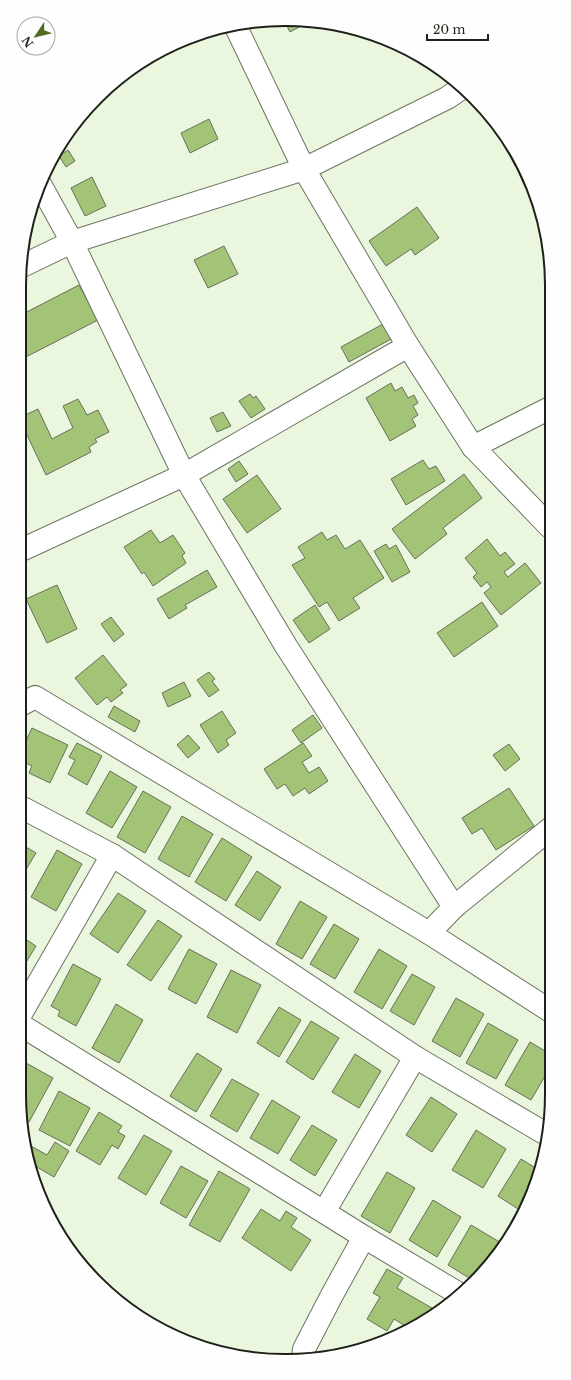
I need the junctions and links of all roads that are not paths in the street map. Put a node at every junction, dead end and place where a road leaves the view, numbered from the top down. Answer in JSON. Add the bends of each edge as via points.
{"nodes":[{"id":1,"x":238,"y":31,"type":"edge"},
{"id":2,"x":458,"y":91,"type":"edge"},
{"id":3,"x":304,"y":169,"type":"junction"},
{"id":4,"x":44,"y":191,"type":"edge"},
{"id":5,"x":72,"y":242,"type":"junction"},
{"id":6,"x":27,"y":263,"type":"edge"},
{"id":7,"x":408,"y":346,"type":"junction"},
{"id":8,"x":545,"y":411,"type":"edge"},
{"id":9,"x":473,"y":447,"type":"junction"},
{"id":10,"x":184,"y":475,"type":"junction"},
{"id":11,"x":545,"y":522,"type":"edge"},
{"id":12,"x":26,"y":548,"type":"edge"},
{"id":13,"x":26,"y":702,"type":"edge"},
{"id":14,"x":26,"y":810,"type":"edge"},
{"id":15,"x":545,"y":833,"type":"edge"},
{"id":16,"x":112,"y":855,"type":"junction"},
{"id":17,"x":454,"y":907,"type":"junction"},
{"id":18,"x":429,"y":933,"type":"junction"},
{"id":19,"x":26,"y":1005,"type":"edge"},
{"id":20,"x":545,"y":1008,"type":"edge"},
{"id":21,"x":26,"y":1028,"type":"edge"},
{"id":22,"x":415,"y":1056,"type":"junction"},
{"id":23,"x":542,"y":1132,"type":"edge"},
{"id":24,"x":324,"y":1212,"type":"junction"},
{"id":25,"x":364,"y":1237,"type":"junction"},
{"id":26,"x":455,"y":1291,"type":"edge"},
{"id":27,"x":304,"y":1353,"type":"edge"}],
"edges":[{"from":1,"to":3,"type":"street"},
{"from":2,"to":3,"type":"street"},
{"from":3,"to":5,"type":"street"},
{"from":3,"to":7,"type":"street"},
{"from":4,"to":5,"type":"street"},
{"from":5,"to":6,"type":"street"},
{"from":5,"to":10,"type":"street"},
{"from":7,"to":9,"type":"street"},
{"from":7,"to":10,"type":"street"},
{"from":8,"to":9,"type":"street"},
{"from":9,"to":11,"type":"street"},
{"from":10,"to":12,"type":"street"},
{"from":10,"to":17,"type":"street","via":[[286,646]]},
{"from":13,"to":18,"type":"street","via":[[35,697]]},
{"from":14,"to":16,"type":"street"},
{"from":15,"to":17,"type":"street"},
{"from":16,"to":19,"type":"street"},
{"from":16,"to":22,"type":"street"},
{"from":17,"to":18,"type":"street"},
{"from":18,"to":20,"type":"street"},
{"from":21,"to":24,"type":"street"},
{"from":22,"to":23,"type":"street"},
{"from":22,"to":24,"type":"street"},
{"from":24,"to":25,"type":"street"},
{"from":25,"to":26,"type":"street"},
{"from":25,"to":27,"type":"street"}]}
